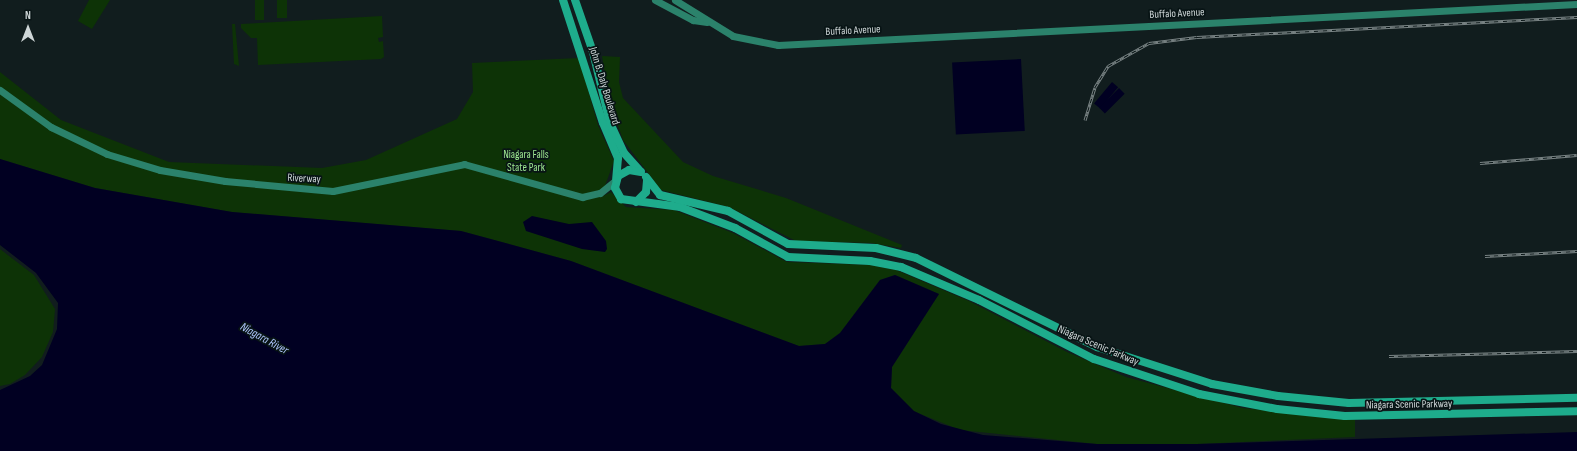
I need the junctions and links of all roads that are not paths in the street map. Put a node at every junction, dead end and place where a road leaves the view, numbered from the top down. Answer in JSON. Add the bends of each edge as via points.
{"nodes":[{"id":1,"x":563,"y":0,"type":"edge"},
{"id":2,"x":574,"y":0,"type":"edge"},
{"id":3,"x":655,"y":0,"type":"edge"},
{"id":4,"x":675,"y":0,"type":"edge"},
{"id":5,"x":1577,"y":4,"type":"edge"},
{"id":6,"x":707,"y":22,"type":"junction"},
{"id":7,"x":0,"y":90,"type":"edge"},
{"id":8,"x":643,"y":175,"type":"junction"},
{"id":9,"x":616,"y":180,"type":"junction"},
{"id":10,"x":636,"y":202,"type":"junction"},
{"id":11,"x":1577,"y":398,"type":"edge"},
{"id":12,"x":1577,"y":410,"type":"edge"}],
"edges":[{"from":1,"to":9,"type":"highway","name":"John B. Daly Boulevard","via":[[602,123],[618,158]]},
{"from":2,"to":8,"type":"highway","name":"John B. Daly Boulevard","via":[[593,52],[610,122],[623,151]]},
{"from":3,"to":6,"type":"main road","via":[[693,20]]},
{"from":4,"to":6,"type":"main road"},
{"from":5,"to":6,"type":"main road","name":"Buffalo Avenue","via":[[778,45],[742,39]]},
{"from":7,"to":9,"type":"main road","name":"Riverway","via":[[57,131],[107,154],[160,170],[224,181],[296,190],[337,190],[464,164],[582,197],[600,193]]},
{"from":8,"to":9,"type":"highway","via":[[629,170]]},
{"from":8,"to":10,"type":"highway","via":[[646,192]]},
{"from":8,"to":11,"type":"highway","name":"Niagara Scenic Parkway","via":[[660,195],[728,211],[788,244],[876,248],[916,258],[1092,345],[1149,366],[1216,385],[1278,396],[1354,403]]},
{"from":9,"to":10,"type":"highway","via":[[619,196]]},
{"from":10,"to":12,"type":"highway","name":"Niagara Scenic Parkway","via":[[660,202],[680,207],[737,229],[791,258],[866,260],[901,267],[979,300],[1094,359],[1217,398],[1277,410],[1356,416]]}]}
